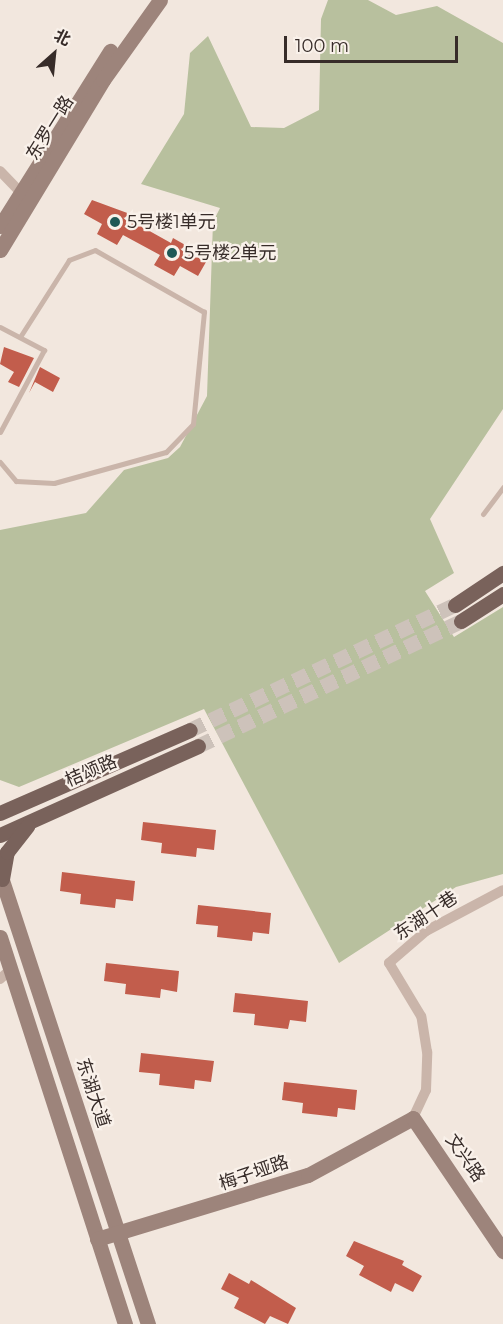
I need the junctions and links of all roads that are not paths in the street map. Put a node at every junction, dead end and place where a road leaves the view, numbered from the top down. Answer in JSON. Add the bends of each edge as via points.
{"nodes":[{"id":1,"x":147,"y":0,"type":"edge"},
{"id":2,"x":160,"y":0,"type":"edge"},
{"id":3,"x":0,"y":171,"type":"edge"},
{"id":4,"x":24,"y":197,"type":"junction"},
{"id":5,"x":0,"y":226,"type":"edge"},
{"id":6,"x":0,"y":250,"type":"edge"},
{"id":7,"x":0,"y":327,"type":"edge"},
{"id":8,"x":20,"y":337,"type":"junction"},
{"id":9,"x":0,"y":432,"type":"edge"},
{"id":10,"x":0,"y":462,"type":"edge"},
{"id":11,"x":503,"y":487,"type":"edge"},
{"id":12,"x":483,"y":514,"type":"dead end"},
{"id":13,"x":503,"y":573,"type":"edge"},
{"id":14,"x":503,"y":594,"type":"edge"},
{"id":15,"x":455,"y":605,"type":"tunnel mouth"},
{"id":16,"x":461,"y":621,"type":"tunnel mouth"},
{"id":17,"x":190,"y":730,"type":"tunnel mouth"},
{"id":18,"x":198,"y":746,"type":"tunnel mouth"},
{"id":19,"x":24,"y":801,"type":"junction"},
{"id":20,"x":0,"y":804,"type":"edge"},
{"id":21,"x":0,"y":813,"type":"edge"},
{"id":22,"x":37,"y":816,"type":"junction"},
{"id":23,"x":0,"y":835,"type":"edge"},
{"id":24,"x":1,"y":877,"type":"edge"},
{"id":25,"x":503,"y":890,"type":"edge"},
{"id":26,"x":0,"y":937,"type":"edge"},
{"id":27,"x":5,"y":974,"type":"edge"},
{"id":28,"x":413,"y":1118,"type":"junction"},
{"id":29,"x":118,"y":1233,"type":"junction"},
{"id":30,"x":97,"y":1239,"type":"junction"},
{"id":31,"x":503,"y":1251,"type":"edge"},
{"id":32,"x":126,"y":1324,"type":"edge"},
{"id":33,"x":148,"y":1324,"type":"edge"}],
"edges":[{"from":1,"to":4,"type":"main road","name":"东罗一路"},
{"from":2,"to":4,"type":"main road","name":"东罗一路"},
{"from":3,"to":4,"type":"street"},
{"from":4,"to":5,"type":"main road","name":"东罗一路"},
{"from":4,"to":6,"type":"main road","name":"东罗一路"},
{"from":7,"to":8,"type":"lane"},
{"from":8,"to":9,"type":"lane","via":[[44,350]]},
{"from":8,"to":10,"type":"lane","via":[[69,260],[95,250],[204,312],[193,424],[166,452],[54,483],[16,481]]},
{"from":11,"to":12,"type":"lane"},
{"from":13,"to":15,"type":"main road"},
{"from":14,"to":16,"type":"main road"},
{"from":17,"to":19,"type":"main road","name":"桔颂路"},
{"from":18,"to":22,"type":"main road","name":"桔颂路"},
{"from":19,"to":20,"type":"main road"},
{"from":19,"to":21,"type":"main road","name":"桔颂路"},
{"from":22,"to":23,"type":"main road","name":"桔颂路"},
{"from":22,"to":24,"type":"main road","via":[[7,852]]},
{"from":24,"to":29,"type":"main road","name":"东湖大道"},
{"from":25,"to":28,"type":"street","name":"东湖十巷","via":[[426,931],[389,963],[421,1016],[427,1053],[426,1090]]},
{"from":26,"to":27,"type":"main road"},
{"from":27,"to":30,"type":"main road"},
{"from":28,"to":29,"type":"main road","name":"梅子垭路","via":[[308,1175]]},
{"from":28,"to":31,"type":"main road","name":"文兴路"},
{"from":29,"to":30,"type":"main road","name":"梅子垭路"},
{"from":29,"to":33,"type":"main road","name":"东湖大道"},
{"from":30,"to":32,"type":"main road"}]}
